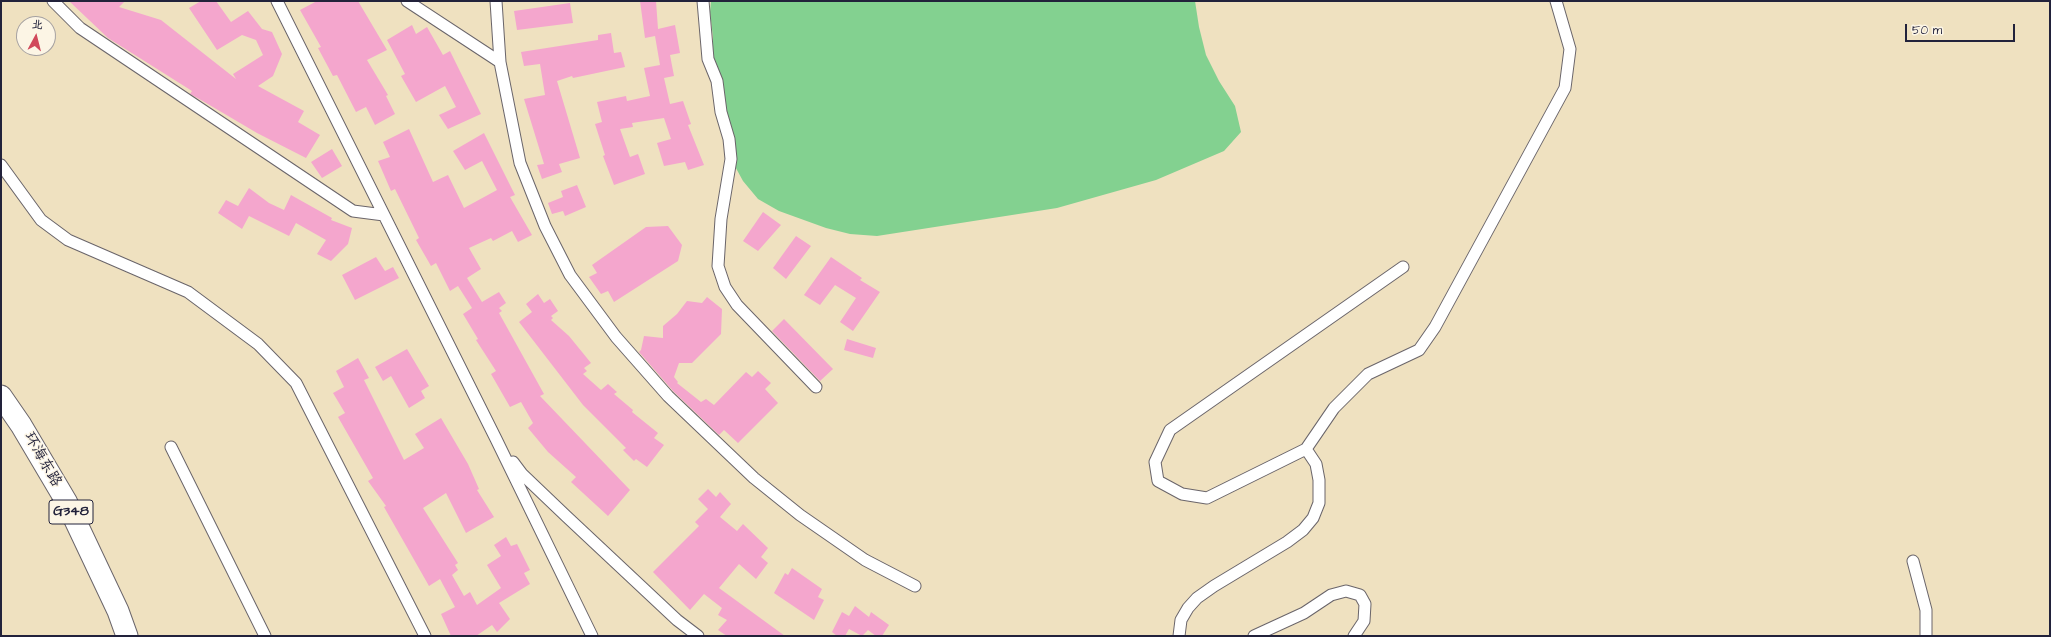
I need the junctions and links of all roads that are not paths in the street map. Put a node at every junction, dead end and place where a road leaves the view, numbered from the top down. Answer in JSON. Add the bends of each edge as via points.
{"nodes":[{"id":1,"x":53,"y":1,"type":"edge"},
{"id":2,"x":277,"y":1,"type":"edge"},
{"id":3,"x":407,"y":1,"type":"edge"},
{"id":4,"x":496,"y":1,"type":"edge"},
{"id":5,"x":703,"y":1,"type":"edge"},
{"id":6,"x":1556,"y":1,"type":"edge"},
{"id":7,"x":500,"y":62,"type":"junction"},
{"id":8,"x":1,"y":165,"type":"edge"},
{"id":9,"x":384,"y":215,"type":"junction"},
{"id":10,"x":1403,"y":267,"type":"dead end"},
{"id":11,"x":816,"y":387,"type":"dead end"},
{"id":12,"x":1,"y":396,"type":"edge"},
{"id":13,"x":496,"y":439,"type":"junction"},
{"id":14,"x":171,"y":447,"type":"dead end"},
{"id":15,"x":1306,"y":449,"type":"junction"},
{"id":16,"x":1913,"y":562,"type":"dead end"},
{"id":17,"x":915,"y":586,"type":"dead end"},
{"id":18,"x":127,"y":636,"type":"edge"},
{"id":19,"x":265,"y":636,"type":"edge"},
{"id":20,"x":425,"y":636,"type":"edge"},
{"id":21,"x":592,"y":636,"type":"edge"},
{"id":22,"x":698,"y":636,"type":"edge"},
{"id":23,"x":1179,"y":636,"type":"edge"},
{"id":24,"x":1254,"y":636,"type":"edge"},
{"id":25,"x":1354,"y":636,"type":"edge"},
{"id":26,"x":1926,"y":636,"type":"edge"}],
"edges":[{"from":1,"to":9,"type":"street","via":[[80,28],[354,211]]},
{"from":2,"to":9,"type":"street"},
{"from":3,"to":7,"type":"street"},
{"from":4,"to":7,"type":"street"},
{"from":5,"to":11,"type":"street","via":[[708,59],[716,81],[731,159],[721,218],[718,266],[725,287],[737,305]]},
{"from":6,"to":15,"type":"street","via":[[1570,49],[1565,88],[1434,327],[1419,350],[1368,374],[1334,408]]},
{"from":7,"to":17,"type":"street","via":[[520,163],[545,226],[570,275],[616,337],[668,396],[754,478],[800,515],[865,560]]},
{"from":8,"to":20,"type":"street","via":[[41,220],[68,240],[188,292],[258,344],[296,383]]},
{"from":9,"to":13,"type":"street"},
{"from":10,"to":15,"type":"street","via":[[1170,430],[1155,462],[1158,481],[1182,494],[1207,498]]},
{"from":12,"to":18,"type":"highway","name":"环海东路","number":"G348","via":[[66,501],[118,611]]},
{"from":13,"to":21,"type":"street"},
{"from":13,"to":22,"type":"street","via":[[522,474],[677,620]]},
{"from":14,"to":19,"type":"street"},
{"from":15,"to":23,"type":"street","via":[[1316,464],[1319,480],[1319,503],[1313,518],[1303,530],[1287,542],[1198,598],[1181,620]]},
{"from":16,"to":26,"type":"street","via":[[1926,610]]},
{"from":24,"to":25,"type":"street","via":[[1304,613],[1331,596],[1346,591],[1360,595],[1365,604],[1364,622]]}]}
